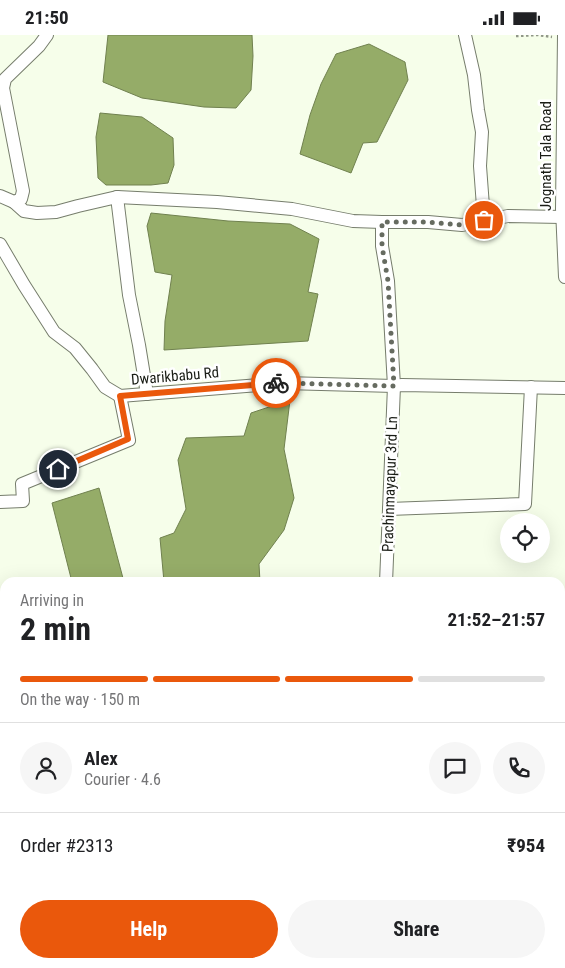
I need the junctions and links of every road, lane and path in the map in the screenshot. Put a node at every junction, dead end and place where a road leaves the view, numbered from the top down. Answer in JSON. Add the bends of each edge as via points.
{"nodes":[{"id":1,"x":48,"y":35,"type":"edge"},
{"id":2,"x":465,"y":35,"type":"edge"},
{"id":3,"x":516,"y":36,"type":"dead end"},
{"id":4,"x":564,"y":37,"type":"edge"},
{"id":5,"x":0,"y":196,"type":"edge"},
{"id":6,"x":117,"y":197,"type":"junction"},
{"id":7,"x":14,"y":202,"type":"junction"},
{"id":8,"x":562,"y":217,"type":"junction"},
{"id":9,"x":484,"y":220,"type":"junction"},
{"id":10,"x":382,"y":222,"type":"junction"},
{"id":11,"x":0,"y":244,"type":"edge"},
{"id":12,"x":565,"y":277,"type":"edge"},
{"id":13,"x":398,"y":386,"type":"junction"},
{"id":14,"x":531,"y":387,"type":"junction"},
{"id":15,"x":565,"y":388,"type":"edge"},
{"id":16,"x":147,"y":394,"type":"junction"},
{"id":17,"x":120,"y":396,"type":"junction"},
{"id":18,"x":0,"y":502,"type":"edge"},
{"id":19,"x":389,"y":509,"type":"junction"},
{"id":20,"x":386,"y":577,"type":"edge"}],
"edges":[{"from":1,"to":7,"type":"street","via":[[5,79],[3,88],[23,191],[21,199]]},
{"from":2,"to":9,"type":"street","via":[[482,132],[480,166]]},
{"from":3,"to":4,"type":"path"},
{"from":4,"to":8,"type":"street","name":"Jognath Tala Road"},
{"from":5,"to":7,"type":"street"},
{"from":6,"to":7,"type":"street","via":[[56,213],[24,211]]},
{"from":6,"to":10,"type":"street","via":[[292,209],[353,221]]},
{"from":6,"to":16,"type":"street","via":[[129,295]]},
{"from":8,"to":9,"type":"street"},
{"from":8,"to":12,"type":"street","name":"Jognath Tala Road"},
{"from":9,"to":10,"type":"street","via":[[462,225]]},
{"from":10,"to":13,"type":"street","name":"Prachinmayapur 3rd Ln"},
{"from":11,"to":17,"type":"street","via":[[54,332],[75,349],[105,387]]},
{"from":13,"to":14,"type":"street","name":"Dwarikbabu Rd"},
{"from":13,"to":16,"type":"street","name":"Dwarikbabu Rd","via":[[284,383]]},
{"from":13,"to":19,"type":"street","name":"Prachinmayapur 3rd Ln"},
{"from":14,"to":15,"type":"street","name":"Dwarikbabu Rd"},
{"from":14,"to":19,"type":"street","via":[[526,504]]},
{"from":16,"to":17,"type":"street","name":"Dwarikbabu Rd"},
{"from":17,"to":18,"type":"street","name":"Dwarikbabu Rd","via":[[128,439],[22,484],[23,501]]},
{"from":19,"to":20,"type":"street","name":"Prachinmayapur 3rd Ln"}]}
